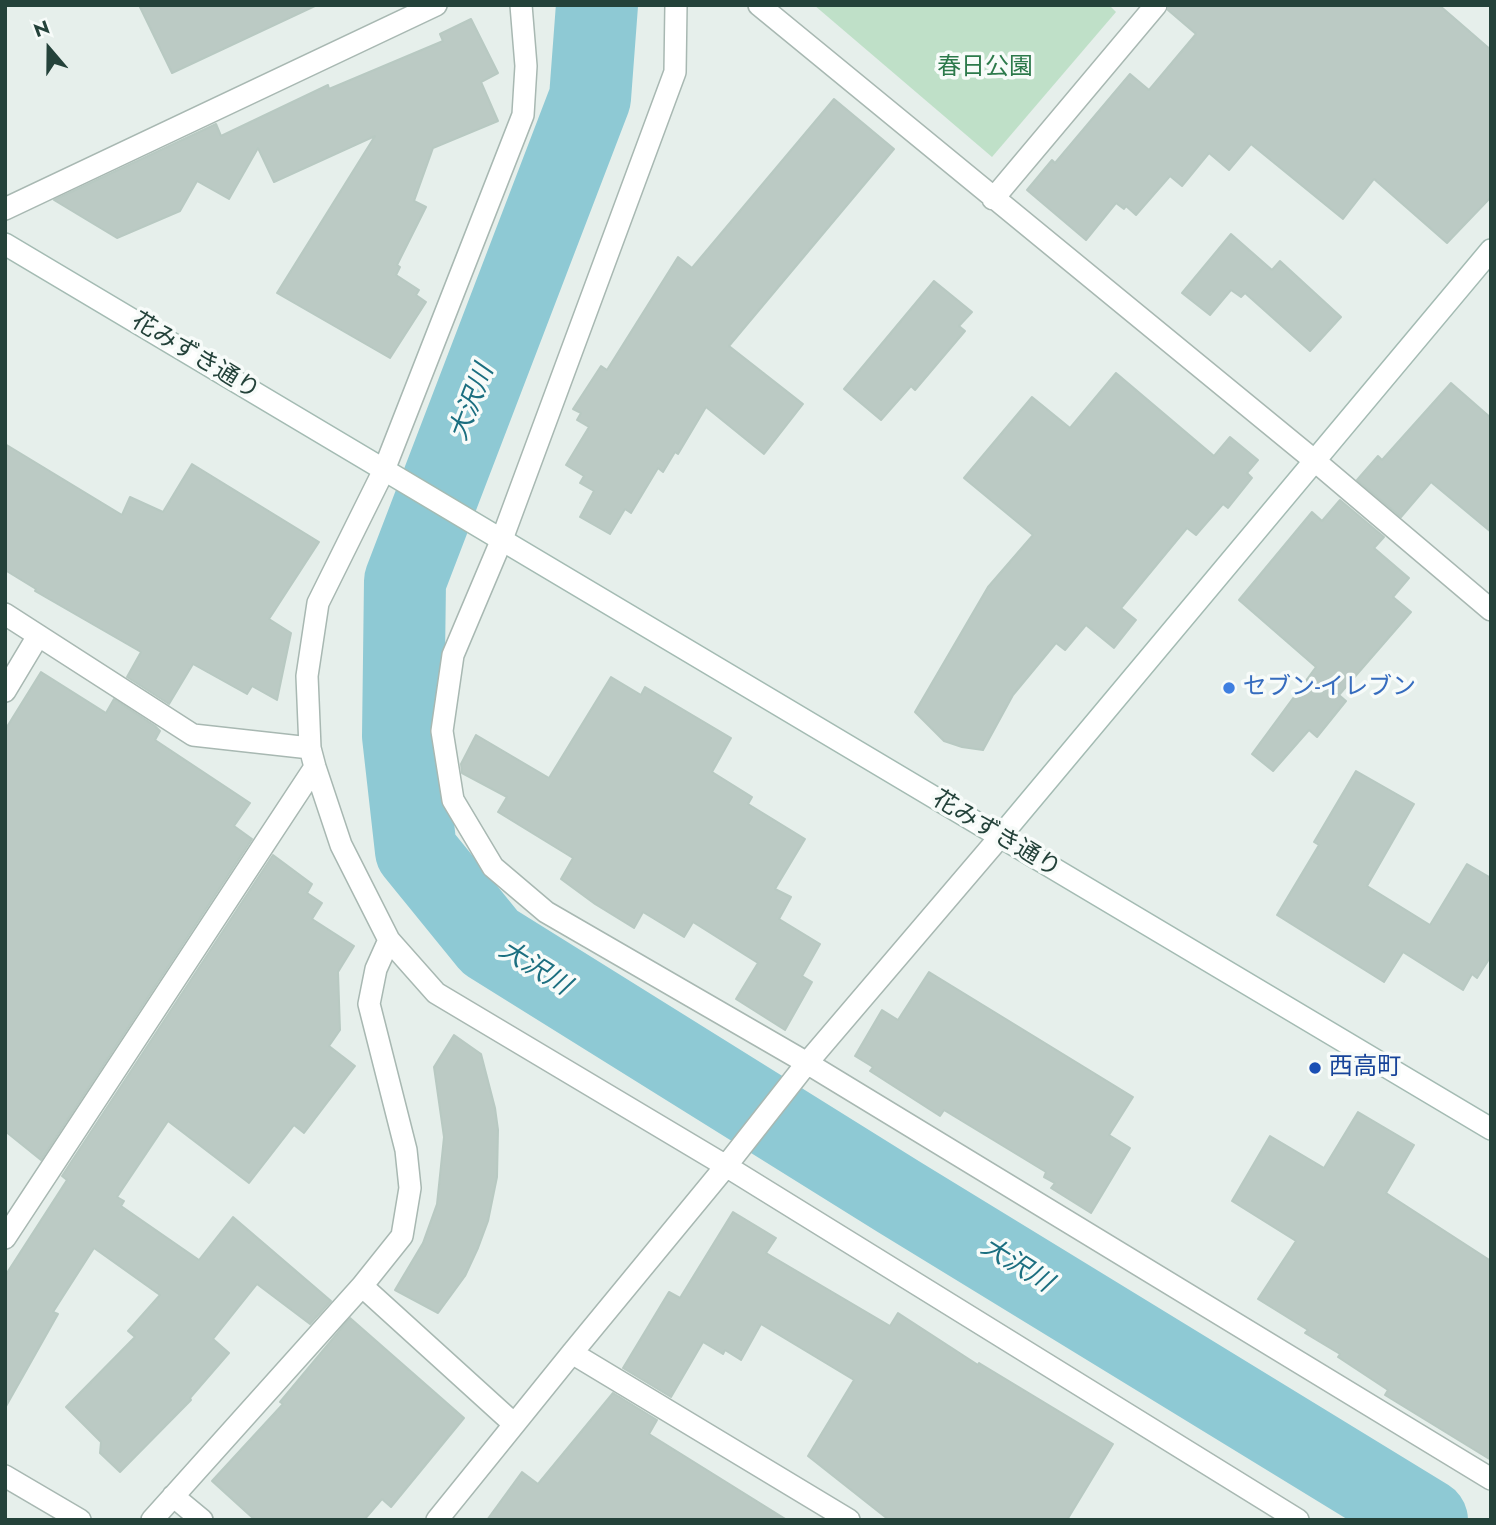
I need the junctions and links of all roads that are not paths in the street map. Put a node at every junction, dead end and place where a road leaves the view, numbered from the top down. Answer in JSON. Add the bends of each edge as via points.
{"nodes":[{"id":1,"x":436,"y":5,"type":"edge"},
{"id":2,"x":521,"y":5,"type":"edge"},
{"id":3,"x":676,"y":5,"type":"edge"},
{"id":4,"x":759,"y":5,"type":"edge"},
{"id":5,"x":1156,"y":5,"type":"edge"},
{"id":6,"x":993,"y":199,"type":"junction"},
{"id":7,"x":5,"y":209,"type":"edge"},
{"id":8,"x":5,"y":244,"type":"edge"},
{"id":9,"x":1491,"y":250,"type":"edge"},
{"id":10,"x":1315,"y":461,"type":"junction"},
{"id":11,"x":384,"y":470,"type":"junction"},
{"id":12,"x":502,"y":539,"type":"junction"},
{"id":13,"x":1491,"y":610,"type":"edge"},
{"id":14,"x":5,"y":614,"type":"edge"},
{"id":15,"x":38,"y":636,"type":"junction"},
{"id":16,"x":5,"y":691,"type":"edge"},
{"id":17,"x":312,"y":758,"type":"junction"},
{"id":18,"x":999,"y":838,"type":"junction"},
{"id":19,"x":389,"y":940,"type":"junction"},
{"id":20,"x":807,"y":1063,"type":"junction"},
{"id":21,"x":1491,"y":1129,"type":"edge"},
{"id":22,"x":726,"y":1166,"type":"junction"},
{"id":23,"x":5,"y":1238,"type":"edge"},
{"id":24,"x":362,"y":1286,"type":"junction"},
{"id":25,"x":572,"y":1353,"type":"junction"},
{"id":26,"x":514,"y":1424,"type":"junction"},
{"id":27,"x":5,"y":1476,"type":"edge"},
{"id":28,"x":1491,"y":1479,"type":"edge"},
{"id":29,"x":173,"y":1496,"type":"junction"},
{"id":30,"x":80,"y":1520,"type":"edge"},
{"id":31,"x":152,"y":1520,"type":"edge"},
{"id":32,"x":202,"y":1520,"type":"edge"},
{"id":33,"x":437,"y":1520,"type":"edge"},
{"id":34,"x":849,"y":1520,"type":"edge"},
{"id":35,"x":1298,"y":1520,"type":"edge"}],
"edges":[{"from":1,"to":7,"type":"street"},
{"from":2,"to":11,"type":"street","via":[[527,66],[523,115]]},
{"from":3,"to":12,"type":"street","via":[[675,72]]},
{"from":4,"to":6,"type":"street"},
{"from":5,"to":6,"type":"street"},
{"from":6,"to":10,"type":"street"},
{"from":8,"to":11,"type":"street","name":"花みずき通り"},
{"from":9,"to":10,"type":"street"},
{"from":10,"to":13,"type":"street"},
{"from":10,"to":18,"type":"street"},
{"from":11,"to":12,"type":"street","name":"花みずき通り"},
{"from":11,"to":17,"type":"street","via":[[318,603],[307,676]]},
{"from":12,"to":18,"type":"street","name":"花みずき通り"},
{"from":12,"to":20,"type":"street","via":[[453,655],[442,731],[453,800],[493,867],[546,912]]},
{"from":14,"to":15,"type":"street"},
{"from":15,"to":16,"type":"street"},
{"from":15,"to":17,"type":"street","via":[[193,735]]},
{"from":17,"to":19,"type":"street","via":[[341,845]]},
{"from":17,"to":23,"type":"street"},
{"from":18,"to":20,"type":"street"},
{"from":18,"to":21,"type":"street","name":"花みずき通り"},
{"from":19,"to":22,"type":"street","via":[[436,993]]},
{"from":19,"to":24,"type":"street","via":[[376,969],[369,1004],[406,1150],[411,1188],[402,1237]]},
{"from":20,"to":22,"type":"street"},
{"from":20,"to":28,"type":"street"},
{"from":22,"to":25,"type":"street"},
{"from":22,"to":35,"type":"street"},
{"from":24,"to":26,"type":"street"},
{"from":24,"to":29,"type":"street"},
{"from":25,"to":26,"type":"street"},
{"from":25,"to":34,"type":"street"},
{"from":26,"to":33,"type":"street"},
{"from":27,"to":30,"type":"street"},
{"from":29,"to":31,"type":"street"},
{"from":29,"to":32,"type":"street"}]}
